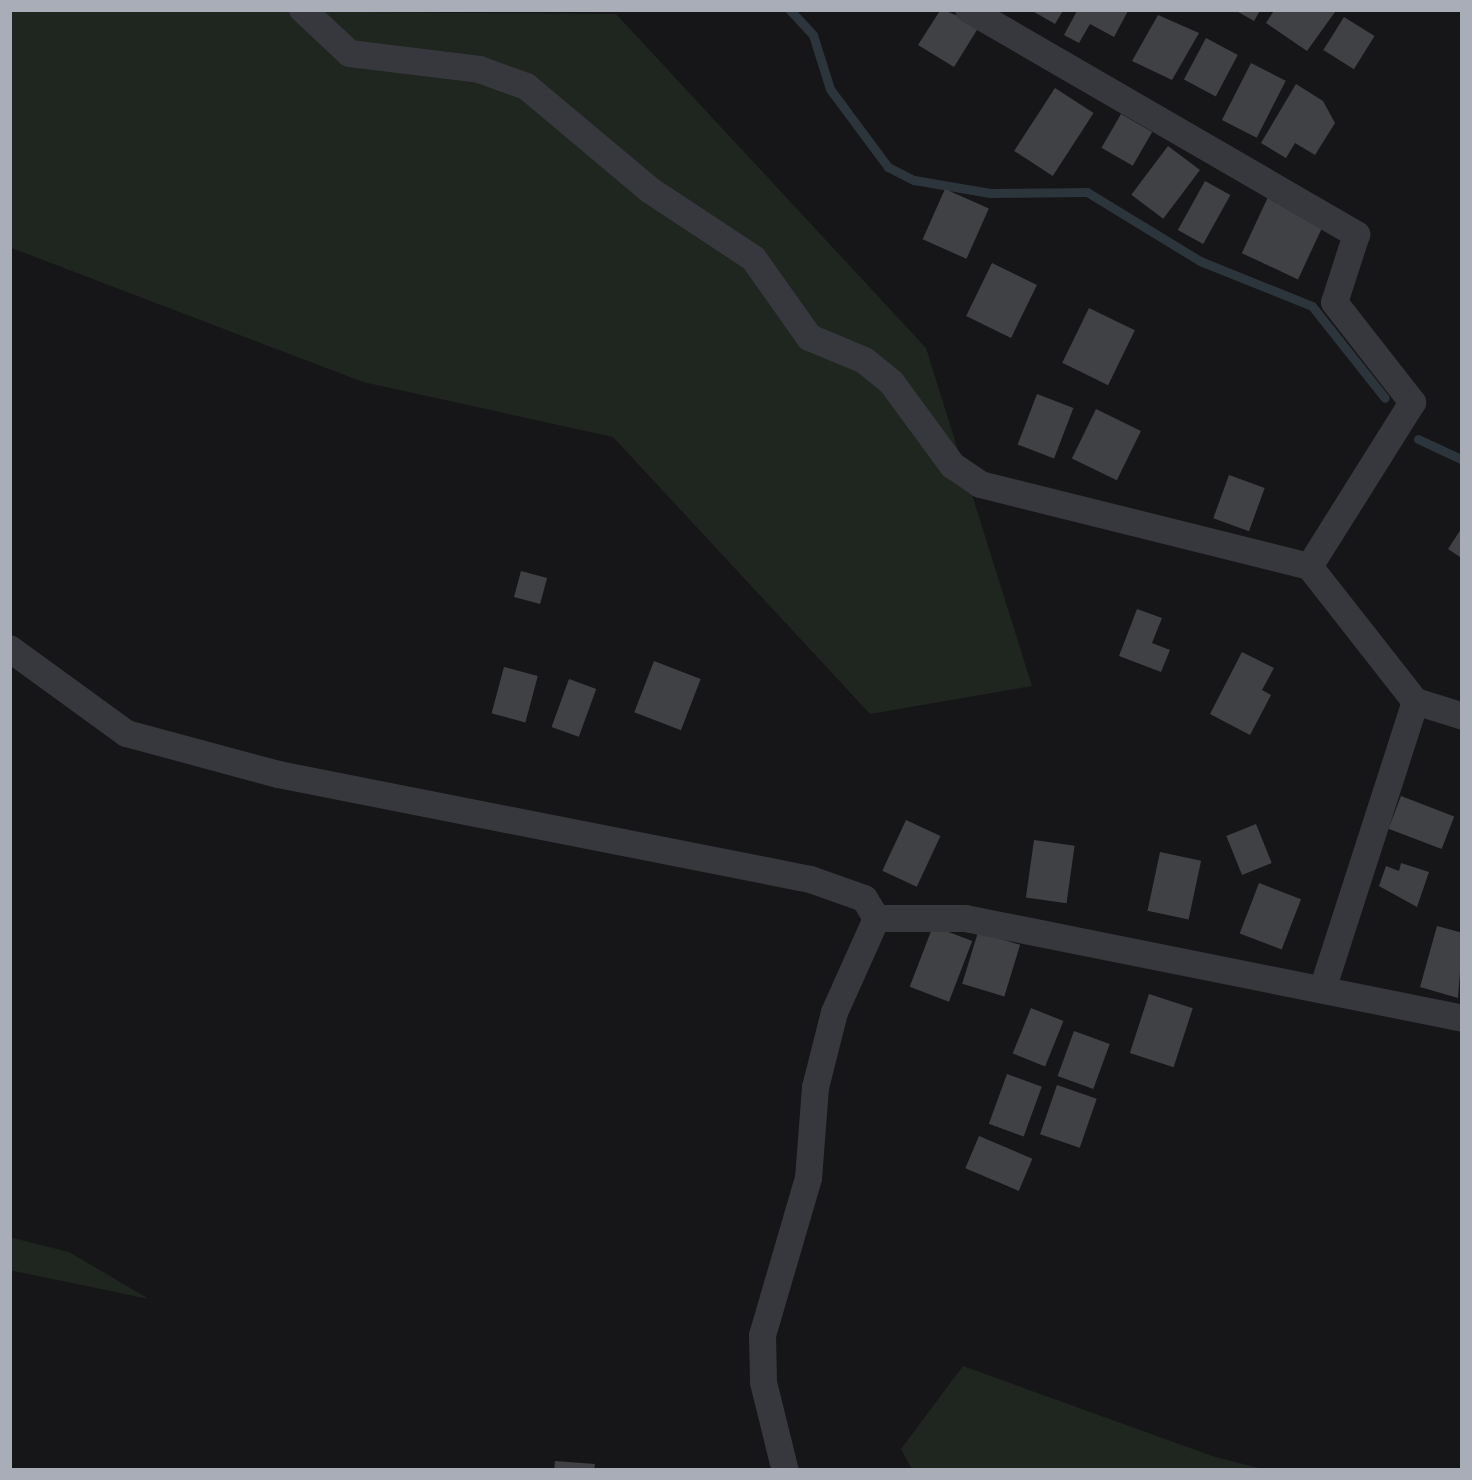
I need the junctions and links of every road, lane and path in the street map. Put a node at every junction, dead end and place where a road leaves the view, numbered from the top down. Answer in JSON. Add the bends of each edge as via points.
{"nodes":[{"id":1,"x":302,"y":9,"type":"edge"},
{"id":2,"x":968,"y":9,"type":"edge"},
{"id":3,"x":1309,"y":566,"type":"junction"},
{"id":4,"x":9,"y":648,"type":"edge"},
{"id":5,"x":1415,"y":701,"type":"junction"},
{"id":6,"x":1463,"y":716,"type":"edge"},
{"id":7,"x":876,"y":918,"type":"junction"},
{"id":8,"x":1323,"y":986,"type":"junction"},
{"id":9,"x":1463,"y":1018,"type":"edge"},
{"id":10,"x":785,"y":1471,"type":"edge"}],
"edges":[{"from":1,"to":3,"type":"street","via":[[349,53],[479,69],[526,86],[650,190],[753,258],[809,337],[864,360],[891,382],[952,465],[980,484]]},
{"from":2,"to":3,"type":"street","via":[[1356,234],[1334,302],[1412,402]]},
{"from":3,"to":5,"type":"street"},
{"from":4,"to":7,"type":"street","via":[[69,698],[164,745],[497,821],[810,879],[864,898]]},
{"from":5,"to":6,"type":"street"},
{"from":5,"to":8,"type":"street"},
{"from":7,"to":8,"type":"street","via":[[965,918]]},
{"from":7,"to":10,"type":"street","via":[[834,1012],[815,1088],[808,1178],[762,1335],[763,1382]]},
{"from":8,"to":9,"type":"street"}]}
